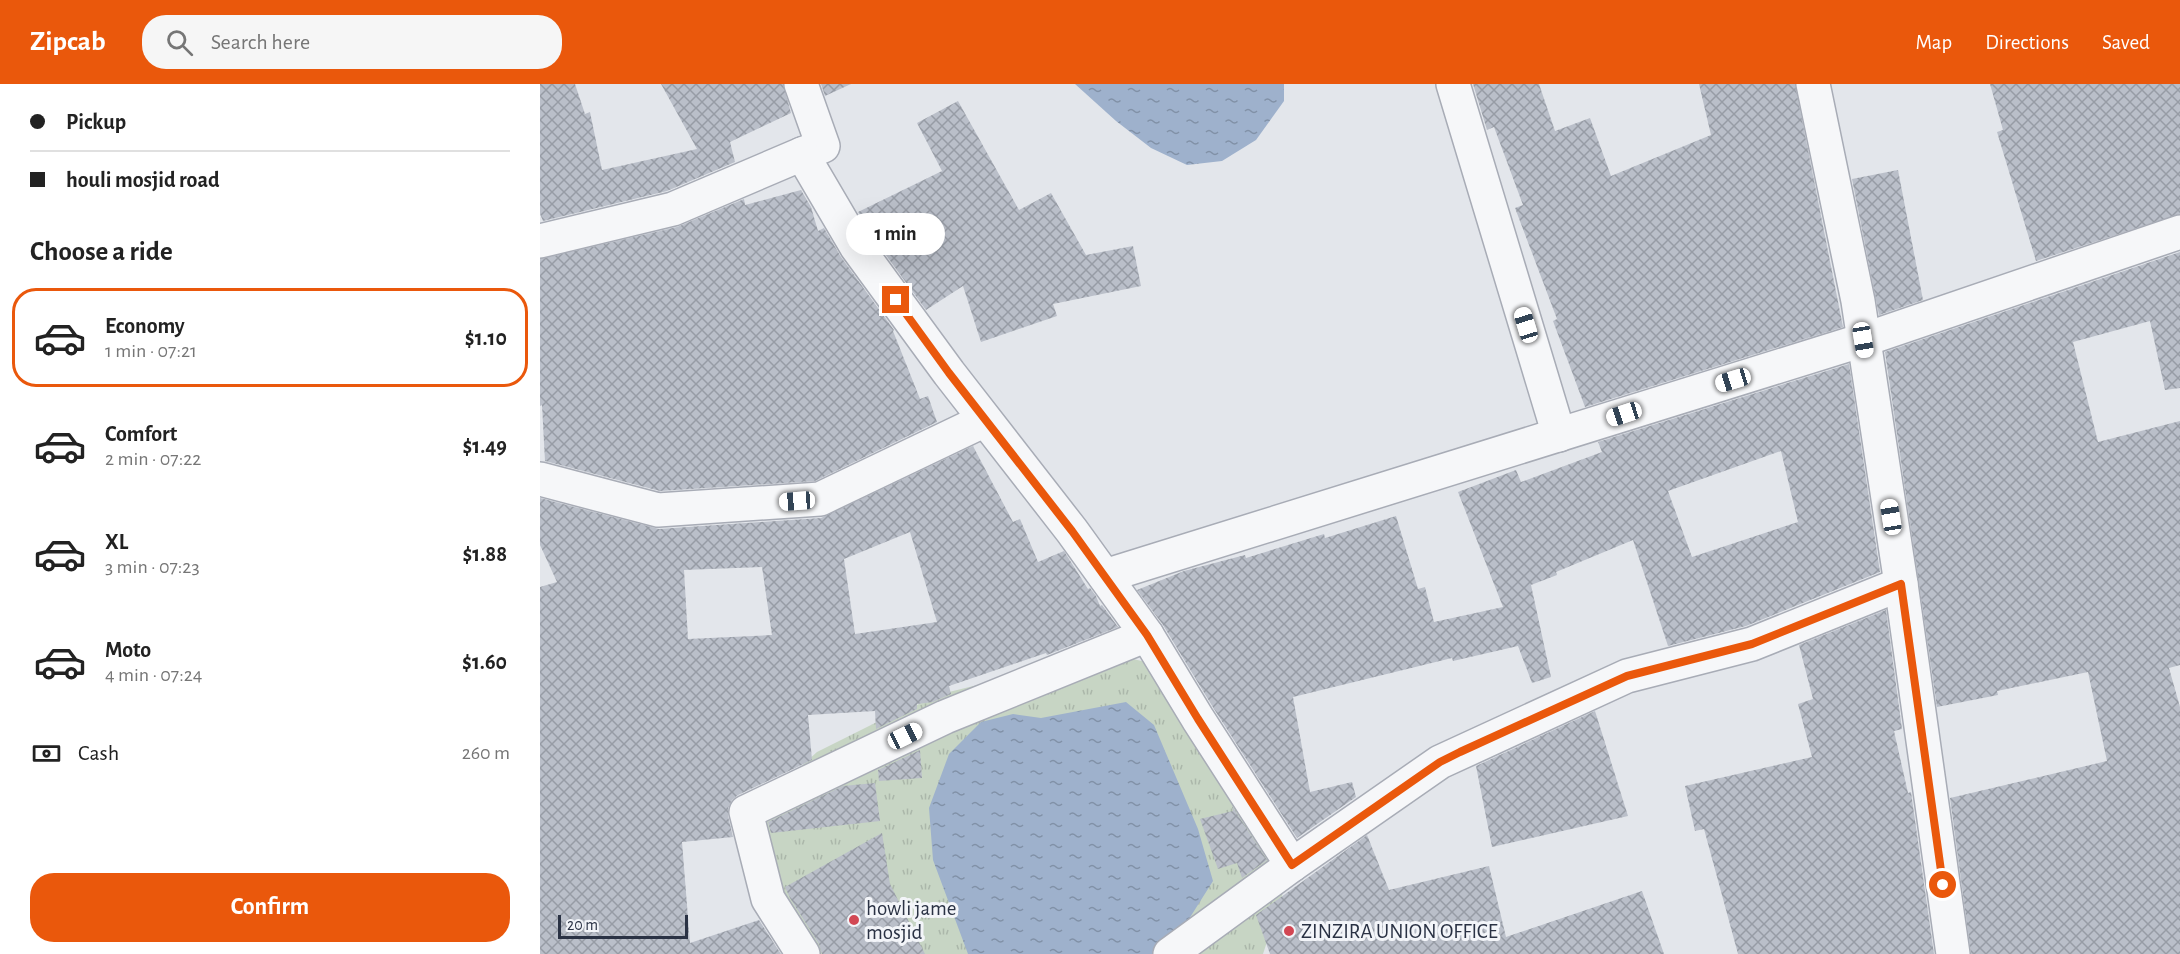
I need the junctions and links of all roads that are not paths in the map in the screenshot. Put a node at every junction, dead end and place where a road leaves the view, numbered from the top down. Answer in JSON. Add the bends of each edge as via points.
{"nodes":[{"id":1,"x":801,"y":84,"type":"edge"},
{"id":2,"x":1453,"y":84,"type":"edge"},
{"id":3,"x":1813,"y":84,"type":"edge"},
{"id":4,"x":802,"y":154,"type":"junction"},
{"id":5,"x":2180,"y":232,"type":"edge"},
{"id":6,"x":540,"y":240,"type":"edge"},
{"id":7,"x":1863,"y":340,"type":"junction"},
{"id":8,"x":985,"y":420,"type":"junction"},
{"id":9,"x":1559,"y":435,"type":"junction"},
{"id":10,"x":540,"y":478,"type":"edge"},
{"id":11,"x":1105,"y":576,"type":"junction"},
{"id":12,"x":1901,"y":584,"type":"junction"},
{"id":13,"x":1147,"y":635,"type":"junction"},
{"id":14,"x":1292,"y":865,"type":"junction"},
{"id":15,"x":803,"y":954,"type":"edge"},
{"id":16,"x":1170,"y":954,"type":"edge"},
{"id":17,"x":1953,"y":954,"type":"edge"}],
"edges":[{"from":1,"to":4,"type":"street","via":[[823,146]]},
{"from":2,"to":9,"type":"street"},
{"from":3,"to":7,"type":"street"},
{"from":4,"to":6,"type":"street","via":[[673,209]]},
{"from":4,"to":8,"type":"street","via":[[856,246]]},
{"from":5,"to":7,"type":"street"},
{"from":7,"to":9,"type":"street"},
{"from":7,"to":12,"type":"street"},
{"from":8,"to":10,"type":"street","via":[[820,499],[658,510]]},
{"from":8,"to":11,"type":"street"},
{"from":9,"to":11,"type":"street"},
{"from":11,"to":13,"type":"street"},
{"from":12,"to":14,"type":"street","via":[[1752,644],[1627,676],[1460,752]]},
{"from":12,"to":17,"type":"street"},
{"from":13,"to":14,"type":"street"},
{"from":13,"to":15,"type":"street","via":[[945,717],[746,812],[768,900]]},
{"from":14,"to":16,"type":"street"}]}
